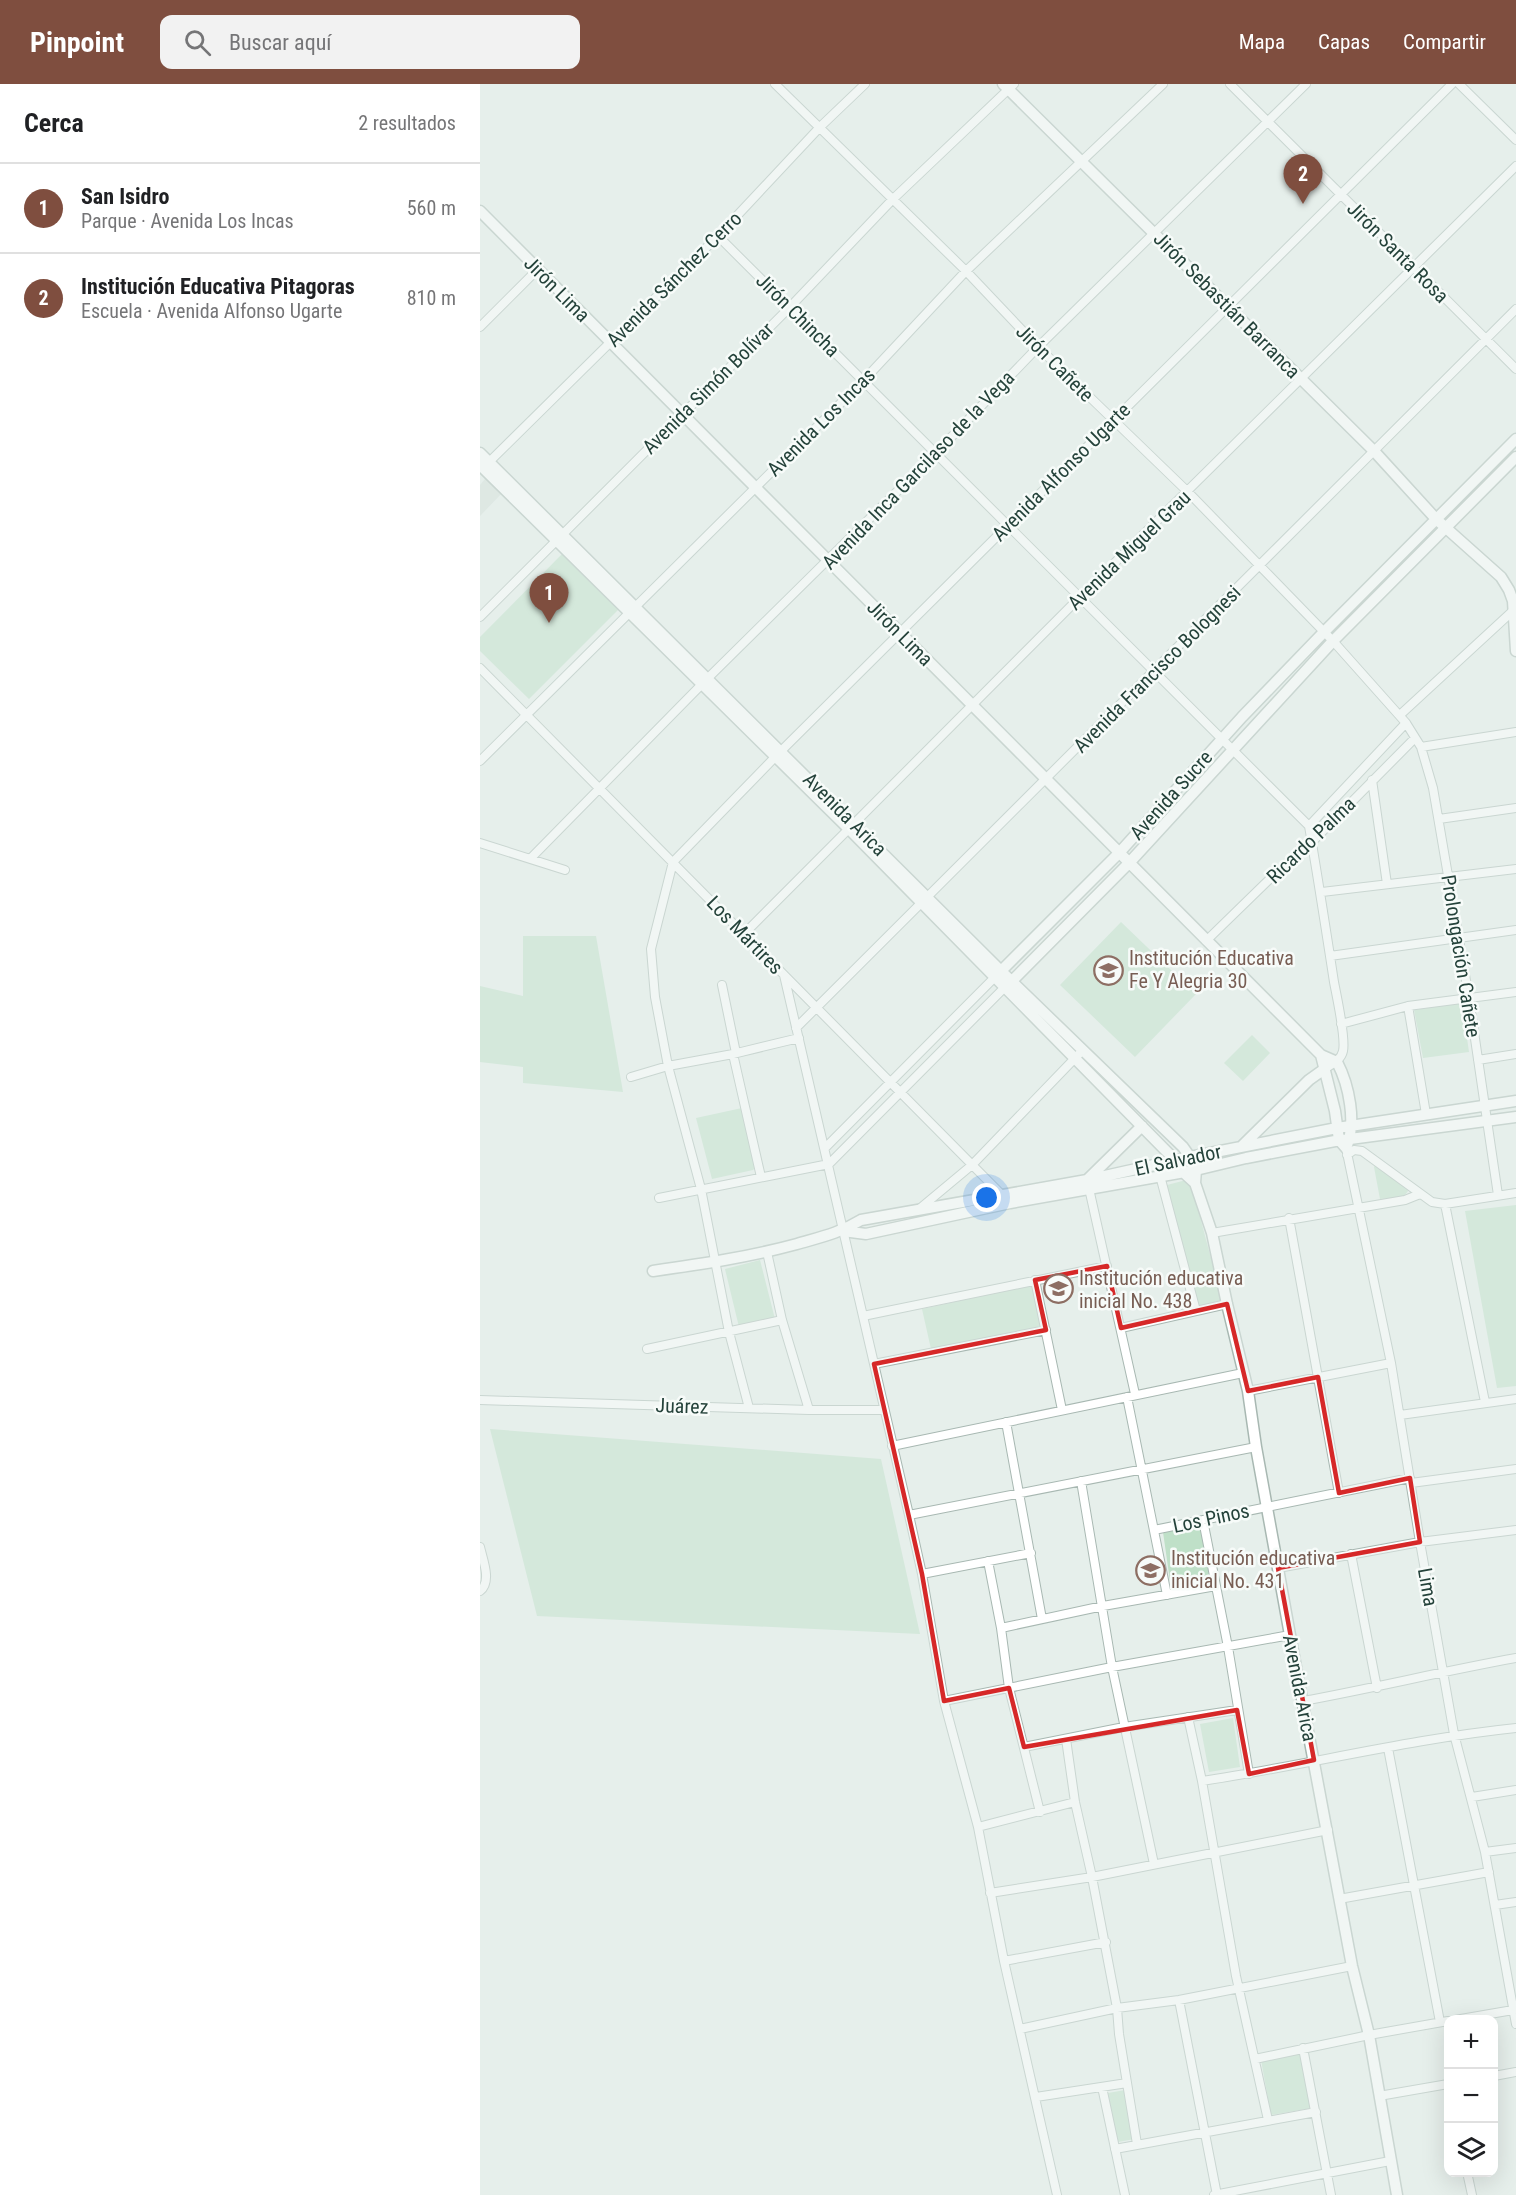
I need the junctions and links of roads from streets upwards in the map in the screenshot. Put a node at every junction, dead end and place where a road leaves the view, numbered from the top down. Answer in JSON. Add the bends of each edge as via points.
{"nodes":[{"id":1,"x":775,"y":84,"type":"edge"},
{"id":2,"x":865,"y":84,"type":"edge"},
{"id":3,"x":1162,"y":84,"type":"edge"},
{"id":4,"x":1230,"y":84,"type":"edge"},
{"id":5,"x":1306,"y":84,"type":"edge"},
{"id":6,"x":1452,"y":84,"type":"edge"},
{"id":7,"x":1459,"y":84,"type":"edge"},
{"id":8,"x":1008,"y":86,"type":"edge"},
{"id":9,"x":1268,"y":122,"type":"junction"},
{"id":10,"x":820,"y":127,"type":"junction"},
{"id":11,"x":1516,"y":140,"type":"edge"},
{"id":12,"x":1082,"y":162,"type":"junction"},
{"id":13,"x":1516,"y":166,"type":"edge"},
{"id":14,"x":1341,"y":195,"type":"junction"},
{"id":15,"x":892,"y":200,"type":"junction"},
{"id":16,"x":480,"y":211,"type":"edge"},
{"id":17,"x":1155,"y":234,"type":"junction"},
{"id":18,"x":718,"y":236,"type":"junction"},
{"id":19,"x":1414,"y":268,"type":"junction"},
{"id":20,"x":537,"y":270,"type":"junction"},
{"id":21,"x":966,"y":271,"type":"junction"},
{"id":22,"x":1228,"y":306,"type":"junction"},
{"id":23,"x":790,"y":307,"type":"junction"},
{"id":24,"x":1516,"y":309,"type":"edge"},
{"id":25,"x":480,"y":327,"type":"edge"},
{"id":26,"x":1486,"y":339,"type":"junction"},
{"id":27,"x":611,"y":342,"type":"junction"},
{"id":28,"x":1038,"y":347,"type":"junction"},
{"id":29,"x":1516,"y":369,"type":"edge"},
{"id":30,"x":1302,"y":378,"type":"junction"},
{"id":31,"x":864,"y":380,"type":"junction"},
{"id":32,"x":682,"y":415,"type":"junction"},
{"id":33,"x":1113,"y":420,"type":"junction"},
{"id":34,"x":1516,"y":440,"type":"edge"},
{"id":35,"x":1374,"y":451,"type":"junction"},
{"id":36,"x":480,"y":453,"type":"edge"},
{"id":37,"x":936,"y":453,"type":"junction"},
{"id":38,"x":1516,"y":458,"type":"edge"},
{"id":39,"x":483,"y":466,"type":"edge"},
{"id":40,"x":755,"y":488,"type":"junction"},
{"id":41,"x":1188,"y":492,"type":"junction"},
{"id":42,"x":1436,"y":519,"type":"junction"},
{"id":43,"x":1008,"y":525,"type":"junction"},
{"id":44,"x":1446,"y":529,"type":"junction"},
{"id":45,"x":560,"y":537,"type":"junction"},
{"id":46,"x":829,"y":561,"type":"junction"},
{"id":47,"x":1260,"y":566,"type":"junction"},
{"id":48,"x":1080,"y":597,"type":"junction"},
{"id":49,"x":1515,"y":609,"type":"edge"},
{"id":50,"x":634,"y":610,"type":"junction"},
{"id":51,"x":480,"y":617,"type":"edge"},
{"id":52,"x":1324,"y":632,"type":"junction"},
{"id":53,"x":899,"y":633,"type":"junction"},
{"id":54,"x":1333,"y":641,"type":"junction"},
{"id":55,"x":1516,"y":651,"type":"edge"},
{"id":56,"x":480,"y":668,"type":"edge"},
{"id":57,"x":1155,"y":671,"type":"junction"},
{"id":58,"x":705,"y":681,"type":"junction"},
{"id":59,"x":973,"y":706,"type":"junction"},
{"id":60,"x":1401,"y":714,"type":"junction"},
{"id":61,"x":527,"y":716,"type":"junction"},
{"id":62,"x":1406,"y":723,"type":"junction"},
{"id":63,"x":1516,"y":732,"type":"edge"},
{"id":64,"x":1415,"y":738,"type":"junction"},
{"id":65,"x":1222,"y":739,"type":"junction"},
{"id":66,"x":1421,"y":747,"type":"junction"},
{"id":67,"x":1234,"y":750,"type":"junction"},
{"id":68,"x":778,"y":754,"type":"junction"},
{"id":69,"x":480,"y":761,"type":"edge"},
{"id":70,"x":1047,"y":779,"type":"junction"},
{"id":71,"x":1372,"y":780,"type":"junction"},
{"id":72,"x":599,"y":789,"type":"junction"},
{"id":73,"x":1516,"y":808,"type":"edge"},
{"id":74,"x":1439,"y":819,"type":"junction"},
{"id":75,"x":852,"y":826,"type":"junction"},
{"id":76,"x":1310,"y":826,"type":"junction"},
{"id":77,"x":1312,"y":842,"type":"junction"},
{"id":78,"x":480,"y":843,"type":"edge"},
{"id":79,"x":1119,"y":853,"type":"junction"},
{"id":80,"x":531,"y":858,"type":"junction"},
{"id":81,"x":673,"y":862,"type":"junction"},
{"id":82,"x":1129,"y":863,"type":"junction"},
{"id":83,"x":1516,"y":869,"type":"edge"},
{"id":84,"x":565,"y":870,"type":"dead end"},
{"id":85,"x":1448,"y":877,"type":"junction"},
{"id":86,"x":1387,"y":884,"type":"junction"},
{"id":87,"x":1322,"y":892,"type":"junction"},
{"id":88,"x":926,"y":900,"type":"junction"},
{"id":89,"x":1516,"y":930,"type":"edge"},
{"id":90,"x":744,"y":934,"type":"junction"},
{"id":91,"x":1458,"y":938,"type":"junction"},
{"id":92,"x":1206,"y":941,"type":"junction"},
{"id":93,"x":1330,"y":956,"type":"junction"},
{"id":94,"x":998,"y":974,"type":"junction"},
{"id":95,"x":784,"y":975,"type":"junction"},
{"id":96,"x":1009,"y":984,"type":"junction"},
{"id":97,"x":722,"y":985,"type":"dead end"},
{"id":98,"x":1516,"y":992,"type":"edge"},
{"id":99,"x":1469,"y":998,"type":"junction"},
{"id":100,"x":1408,"y":1006,"type":"junction"},
{"id":101,"x":816,"y":1008,"type":"junction"},
{"id":102,"x":1341,"y":1024,"type":"junction"},
{"id":103,"x":796,"y":1028,"type":"junction"},
{"id":104,"x":799,"y":1038,"type":"junction"},
{"id":105,"x":1083,"y":1049,"type":"junction"},
{"id":106,"x":734,"y":1054,"type":"junction"},
{"id":107,"x":1516,"y":1054,"type":"edge"},
{"id":108,"x":1321,"y":1056,"type":"junction"},
{"id":109,"x":1075,"y":1058,"type":"junction"},
{"id":110,"x":1478,"y":1060,"type":"junction"},
{"id":111,"x":1337,"y":1062,"type":"junction"},
{"id":112,"x":668,"y":1066,"type":"junction"},
{"id":113,"x":1323,"y":1070,"type":"junction"},
{"id":114,"x":631,"y":1077,"type":"dead end"},
{"id":115,"x":891,"y":1081,"type":"junction"},
{"id":116,"x":901,"y":1092,"type":"junction"},
{"id":117,"x":1516,"y":1101,"type":"edge"},
{"id":118,"x":1485,"y":1105,"type":"junction"},
{"id":119,"x":1426,"y":1114,"type":"junction"},
{"id":120,"x":1516,"y":1117,"type":"edge"},
{"id":121,"x":1487,"y":1121,"type":"junction"},
{"id":122,"x":1142,"y":1126,"type":"junction"},
{"id":123,"x":1350,"y":1126,"type":"junction"},
{"id":124,"x":1337,"y":1128,"type":"junction"},
{"id":125,"x":1346,"y":1146,"type":"junction"},
{"id":126,"x":1241,"y":1147,"type":"junction"},
{"id":127,"x":825,"y":1148,"type":"junction"},
{"id":128,"x":1190,"y":1157,"type":"junction"},
{"id":129,"x":1176,"y":1161,"type":"junction"},
{"id":130,"x":829,"y":1164,"type":"junction"},
{"id":131,"x":1157,"y":1164,"type":"junction"},
{"id":132,"x":972,"y":1165,"type":"junction"},
{"id":133,"x":1196,"y":1170,"type":"junction"},
{"id":134,"x":1183,"y":1172,"type":"junction"},
{"id":135,"x":1160,"y":1176,"type":"junction"},
{"id":136,"x":761,"y":1177,"type":"junction"},
{"id":137,"x":1195,"y":1183,"type":"junction"},
{"id":138,"x":1088,"y":1185,"type":"junction"},
{"id":139,"x":701,"y":1189,"type":"junction"},
{"id":140,"x":1516,"y":1193,"type":"edge"},
{"id":141,"x":1420,"y":1194,"type":"junction"},
{"id":142,"x":1001,"y":1195,"type":"junction"},
{"id":143,"x":1498,"y":1195,"type":"junction"},
{"id":144,"x":659,"y":1198,"type":"dead end"},
{"id":145,"x":1010,"y":1203,"type":"junction"},
{"id":146,"x":1445,"y":1204,"type":"junction"},
{"id":147,"x":1359,"y":1207,"type":"junction"},
{"id":148,"x":916,"y":1211,"type":"junction"},
{"id":149,"x":1289,"y":1218,"type":"junction"},
{"id":150,"x":843,"y":1231,"type":"junction"},
{"id":151,"x":1212,"y":1233,"type":"junction"},
{"id":152,"x":767,"y":1252,"type":"junction"},
{"id":153,"x":715,"y":1263,"type":"junction"},
{"id":154,"x":1107,"y":1266,"type":"junction"},
{"id":155,"x":653,"y":1271,"type":"dead end"},
{"id":156,"x":1035,"y":1280,"type":"junction"},
{"id":157,"x":1227,"y":1304,"type":"junction"},
{"id":158,"x":1196,"y":1311,"type":"junction"},
{"id":159,"x":863,"y":1316,"type":"junction"},
{"id":160,"x":782,"y":1320,"type":"junction"},
{"id":161,"x":1121,"y":1328,"type":"junction"},
{"id":162,"x":1046,"y":1330,"type":"junction"},
{"id":163,"x":729,"y":1332,"type":"junction"},
{"id":164,"x":647,"y":1349,"type":"dead end"},
{"id":165,"x":1391,"y":1363,"type":"junction"},
{"id":166,"x":874,"y":1364,"type":"junction"},
{"id":167,"x":1243,"y":1373,"type":"junction"},
{"id":168,"x":1318,"y":1377,"type":"junction"},
{"id":169,"x":1248,"y":1391,"type":"junction"},
{"id":170,"x":1131,"y":1395,"type":"junction"},
{"id":171,"x":1516,"y":1399,"type":"edge"},
{"id":172,"x":480,"y":1400,"type":"edge"},
{"id":173,"x":1485,"y":1402,"type":"junction"},
{"id":174,"x":749,"y":1408,"type":"junction"},
{"id":175,"x":808,"y":1410,"type":"junction"},
{"id":176,"x":884,"y":1410,"type":"junction"},
{"id":177,"x":1062,"y":1410,"type":"junction"},
{"id":178,"x":1400,"y":1415,"type":"junction"},
{"id":179,"x":1006,"y":1422,"type":"junction"},
{"id":180,"x":892,"y":1446,"type":"junction"},
{"id":181,"x":1256,"y":1447,"type":"junction"},
{"id":182,"x":1142,"y":1469,"type":"junction"},
{"id":183,"x":1516,"y":1469,"type":"edge"},
{"id":184,"x":1410,"y":1480,"type":"junction"},
{"id":185,"x":1081,"y":1481,"type":"junction"},
{"id":186,"x":1020,"y":1491,"type":"junction"},
{"id":187,"x":1339,"y":1493,"type":"junction"},
{"id":188,"x":1268,"y":1507,"type":"junction"},
{"id":189,"x":909,"y":1515,"type":"junction"},
{"id":190,"x":1203,"y":1520,"type":"junction"},
{"id":191,"x":1154,"y":1530,"type":"junction"},
{"id":192,"x":1516,"y":1530,"type":"edge"},
{"id":193,"x":1420,"y":1542,"type":"junction"},
{"id":194,"x":480,"y":1547,"type":"edge"},
{"id":195,"x":1031,"y":1554,"type":"junction"},
{"id":196,"x":1351,"y":1554,"type":"junction"},
{"id":197,"x":988,"y":1561,"type":"junction"},
{"id":198,"x":1278,"y":1568,"type":"junction"},
{"id":199,"x":922,"y":1574,"type":"junction"},
{"id":200,"x":1216,"y":1586,"type":"junction"},
{"id":201,"x":480,"y":1591,"type":"edge"},
{"id":202,"x":1167,"y":1595,"type":"junction"},
{"id":203,"x":1103,"y":1606,"type":"junction"},
{"id":204,"x":1042,"y":1619,"type":"junction"},
{"id":205,"x":1001,"y":1628,"type":"junction"},
{"id":206,"x":1290,"y":1635,"type":"junction"},
{"id":207,"x":1228,"y":1647,"type":"junction"},
{"id":208,"x":1516,"y":1658,"type":"edge"},
{"id":209,"x":1112,"y":1667,"type":"junction"},
{"id":210,"x":1444,"y":1671,"type":"junction"},
{"id":211,"x":1009,"y":1688,"type":"junction"},
{"id":212,"x":1377,"y":1688,"type":"junction"},
{"id":213,"x":944,"y":1701,"type":"junction"},
{"id":214,"x":1303,"y":1701,"type":"junction"},
{"id":215,"x":1237,"y":1710,"type":"junction"},
{"id":216,"x":1188,"y":1718,"type":"junction"},
{"id":217,"x":1124,"y":1727,"type":"junction"},
{"id":218,"x":1516,"y":1728,"type":"edge"},
{"id":219,"x":1454,"y":1734,"type":"junction"},
{"id":220,"x":1066,"y":1738,"type":"junction"},
{"id":221,"x":1024,"y":1747,"type":"junction"},
{"id":222,"x":1388,"y":1748,"type":"junction"},
{"id":223,"x":1314,"y":1760,"type":"junction"},
{"id":224,"x":1249,"y":1773,"type":"junction"},
{"id":225,"x":1202,"y":1781,"type":"junction"},
{"id":226,"x":1516,"y":1790,"type":"edge"},
{"id":227,"x":1472,"y":1797,"type":"junction"},
{"id":228,"x":1075,"y":1802,"type":"junction"},
{"id":229,"x":1040,"y":1812,"type":"junction"},
{"id":230,"x":978,"y":1827,"type":"junction"},
{"id":231,"x":1328,"y":1830,"type":"junction"},
{"id":232,"x":1516,"y":1848,"type":"edge"},
{"id":233,"x":1213,"y":1852,"type":"junction"},
{"id":234,"x":1485,"y":1852,"type":"junction"},
{"id":235,"x":1154,"y":1864,"type":"junction"},
{"id":236,"x":1489,"y":1872,"type":"junction"},
{"id":237,"x":1092,"y":1877,"type":"junction"},
{"id":238,"x":1415,"y":1885,"type":"junction"},
{"id":239,"x":990,"y":1893,"type":"junction"},
{"id":240,"x":1339,"y":1899,"type":"junction"},
{"id":241,"x":1516,"y":1902,"type":"edge"},
{"id":242,"x":1495,"y":1905,"type":"junction"},
{"id":243,"x":1106,"y":1942,"type":"junction"},
{"id":244,"x":1004,"y":1961,"type":"junction"},
{"id":245,"x":1352,"y":1966,"type":"junction"},
{"id":246,"x":1240,"y":1988,"type":"junction"},
{"id":247,"x":1513,"y":1989,"type":"edge"},
{"id":248,"x":1179,"y":2000,"type":"junction"},
{"id":249,"x":1117,"y":2008,"type":"junction"},
{"id":250,"x":1513,"y":2010,"type":"junction"},
{"id":251,"x":1481,"y":2015,"type":"edge"},
{"id":252,"x":1444,"y":2021,"type":"edge"},
{"id":253,"x":1516,"y":2024,"type":"edge"},
{"id":254,"x":1020,"y":2029,"type":"junction"},
{"id":255,"x":1369,"y":2035,"type":"junction"},
{"id":256,"x":1303,"y":2048,"type":"junction"},
{"id":257,"x":1256,"y":2060,"type":"junction"},
{"id":258,"x":1516,"y":2072,"type":"edge"},
{"id":259,"x":1498,"y":2075,"type":"edge"},
{"id":260,"x":1127,"y":2083,"type":"junction"},
{"id":261,"x":1444,"y":2085,"type":"edge"},
{"id":262,"x":1102,"y":2087,"type":"junction"},
{"id":263,"x":1379,"y":2096,"type":"junction"},
{"id":264,"x":1036,"y":2097,"type":"junction"},
{"id":265,"x":1316,"y":2112,"type":"junction"},
{"id":266,"x":1269,"y":2120,"type":"junction"},
{"id":267,"x":1206,"y":2132,"type":"junction"},
{"id":268,"x":1137,"y":2144,"type":"junction"},
{"id":269,"x":1115,"y":2149,"type":"junction"},
{"id":270,"x":1390,"y":2161,"type":"junction"},
{"id":271,"x":1327,"y":2173,"type":"junction"},
{"id":272,"x":1468,"y":2177,"type":"edge"},
{"id":273,"x":1057,"y":2195,"type":"edge"},
{"id":274,"x":1125,"y":2195,"type":"edge"},
{"id":275,"x":1215,"y":2195,"type":"edge"},
{"id":276,"x":1331,"y":2195,"type":"edge"},
{"id":277,"x":1397,"y":2195,"type":"edge"},
{"id":278,"x":1472,"y":2195,"type":"edge"}],
"edges":[{"from":1,"to":10,"type":"street","name":"Jirón Cañete"},
{"from":2,"to":10,"type":"street","name":"Avenida Sánchez Cerro"},
{"from":3,"to":12,"type":"street","name":"Avenida Los Incas"},
{"from":4,"to":9,"type":"street","name":"Jirón Santa Rosa"},
{"from":5,"to":9,"type":"street","name":"Avenida Inca Garcilaso de la Vega"},
{"from":6,"to":14,"type":"street","name":"Avenida Alfonso Ugarte"},
{"from":7,"to":11,"type":"street"},
{"from":8,"to":12,"type":"street","name":"Jirón Sebastián Barranca"},
{"from":8,"to":15,"type":"street","name":"Avenida Simón Bolívar"},
{"from":9,"to":14,"type":"street","name":"Jirón Santa Rosa"},
{"from":9,"to":17,"type":"street","name":"Avenida Inca Garcilaso de la Vega"},
{"from":10,"to":15,"type":"street","name":"Jirón Cañete"},
{"from":10,"to":18,"type":"street","name":"Avenida Sánchez Cerro"},
{"from":12,"to":17,"type":"street","name":"Jirón Sebastián Barranca"},
{"from":12,"to":21,"type":"street","name":"Avenida Los Incas"},
{"from":13,"to":19,"type":"street","name":"Avenida Miguel Grau"},
{"from":14,"to":19,"type":"street","name":"Jirón Santa Rosa"},
{"from":14,"to":22,"type":"street","name":"Avenida Alfonso Ugarte"},
{"from":15,"to":21,"type":"street","name":"Jirón Cañete"},
{"from":15,"to":23,"type":"street","name":"Avenida Simón Bolívar"},
{"from":16,"to":20,"type":"street","name":"Jirón Lima"},
{"from":17,"to":22,"type":"street","name":"Jirón Sebastián Barranca"},
{"from":17,"to":28,"type":"street","name":"Avenida Inca Garcilaso de la Vega"},
{"from":18,"to":23,"type":"street","name":"Jirón Chincha"},
{"from":18,"to":27,"type":"street","name":"Avenida Sánchez Cerro"},
{"from":19,"to":26,"type":"street","name":"Jirón Santa Rosa"},
{"from":19,"to":30,"type":"street","name":"Avenida Miguel Grau"},
{"from":20,"to":25,"type":"street"},
{"from":20,"to":27,"type":"street","name":"Jirón Lima"},
{"from":21,"to":28,"type":"street","name":"Jirón Cañete"},
{"from":21,"to":31,"type":"street","name":"Avenida Los Incas"},
{"from":22,"to":30,"type":"street","name":"Jirón Sebastián Barranca"},
{"from":22,"to":33,"type":"street","name":"Avenida Alfonso Ugarte"},
{"from":23,"to":31,"type":"street","name":"Jirón Chincha"},
{"from":23,"to":32,"type":"street","name":"Avenida Simón Bolívar"},
{"from":24,"to":26,"type":"street","name":"Avenida Francisco Bolognesi"},
{"from":26,"to":29,"type":"street","name":"Jirón Santa Rosa"},
{"from":26,"to":35,"type":"street","name":"Avenida Francisco Bolognesi"},
{"from":27,"to":32,"type":"street","name":"Jirón Lima"},
{"from":27,"to":39,"type":"street","name":"Avenida Sánchez Cerro"},
{"from":28,"to":33,"type":"street","name":"Jirón Cañete"},
{"from":28,"to":37,"type":"street","name":"Avenida Inca Garcilaso de la Vega"},
{"from":30,"to":35,"type":"street","name":"Jirón Sebastián Barranca"},
{"from":30,"to":41,"type":"street","name":"Avenida Miguel Grau"},
{"from":31,"to":37,"type":"street","name":"Jirón Chincha"},
{"from":31,"to":40,"type":"street","name":"Avenida Los Incas"},
{"from":32,"to":40,"type":"street","name":"Jirón Lima"},
{"from":32,"to":45,"type":"street","name":"Avenida Simón Bolívar"},
{"from":33,"to":41,"type":"street","name":"Jirón Cañete"},
{"from":33,"to":43,"type":"street","name":"Avenida Alfonso Ugarte"},
{"from":34,"to":42,"type":"street","name":"Avenida Sucre"},
{"from":35,"to":42,"type":"street","name":"Jirón Sebastián Barranca"},
{"from":35,"to":47,"type":"street","name":"Avenida Francisco Bolognesi"},
{"from":36,"to":39,"type":"street","name":"Avenida Arica"},
{"from":37,"to":43,"type":"street","name":"Jirón Chincha"},
{"from":37,"to":46,"type":"street","name":"Avenida Inca Garcilaso de la Vega"},
{"from":38,"to":44,"type":"street","name":"Avenida Sucre"},
{"from":39,"to":45,"type":"street","name":"Avenida Arica"},
{"from":40,"to":46,"type":"street","name":"Jirón Lima"},
{"from":40,"to":50,"type":"street","name":"Avenida Los Incas"},
{"from":41,"to":47,"type":"street","name":"Jirón Cañete"},
{"from":41,"to":48,"type":"street","name":"Avenida Miguel Grau"},
{"from":42,"to":44,"type":"street","name":"Jirón Sebastián Barranca"},
{"from":42,"to":52,"type":"street","name":"Avenida Sucre"},
{"from":43,"to":48,"type":"street","name":"Jirón Chincha"},
{"from":43,"to":53,"type":"street","name":"Avenida Alfonso Ugarte"},
{"from":44,"to":49,"type":"street","name":"Jirón Sebastián Barranca","via":[[1501,578]]},
{"from":44,"to":54,"type":"street","name":"Avenida Sucre"},
{"from":45,"to":50,"type":"street","name":"Avenida Arica"},
{"from":45,"to":51,"type":"street","name":"Avenida Simón Bolívar"},
{"from":46,"to":53,"type":"street","name":"Jirón Lima"},
{"from":46,"to":58,"type":"street","name":"Avenida Inca Garcilaso de la Vega"},
{"from":47,"to":52,"type":"street","name":"Jirón Cañete"},
{"from":47,"to":57,"type":"street","name":"Avenida Francisco Bolognesi"},
{"from":48,"to":57,"type":"street","name":"Jirón Chincha"},
{"from":48,"to":59,"type":"street","name":"Avenida Miguel Grau"},
{"from":49,"to":55,"type":"street"},
{"from":49,"to":60,"type":"street"},
{"from":50,"to":58,"type":"street","name":"Avenida Arica"},
{"from":50,"to":61,"type":"street","name":"Avenida Los Incas"},
{"from":52,"to":54,"type":"street","name":"Jirón Cañete"},
{"from":52,"to":65,"type":"street","name":"Avenida Sucre"},
{"from":53,"to":59,"type":"street","name":"Jirón Lima"},
{"from":53,"to":68,"type":"street","name":"Avenida Alfonso Ugarte"},
{"from":54,"to":60,"type":"street","name":"Jirón Cañete"},
{"from":54,"to":67,"type":"street","name":"Avenida Sucre"},
{"from":56,"to":61,"type":"street","name":"Los Mártires"},
{"from":57,"to":65,"type":"street","name":"Jirón Chincha"},
{"from":57,"to":70,"type":"street","name":"Avenida Francisco Bolognesi"},
{"from":58,"to":68,"type":"street","name":"Avenida Arica"},
{"from":58,"to":72,"type":"street","name":"Avenida Inca Garcilaso de la Vega"},
{"from":59,"to":70,"type":"street","name":"Jirón Lima"},
{"from":59,"to":75,"type":"street","name":"Avenida Miguel Grau"},
{"from":60,"to":62,"type":"street","name":"Jirón Cañete"},
{"from":61,"to":69,"type":"street","name":"Avenida Los Incas"},
{"from":61,"to":72,"type":"street","name":"Los Mártires"},
{"from":62,"to":64,"type":"street","name":"Prolongación Cañete"},
{"from":62,"to":76,"type":"street","name":"Ricardo Palma"},
{"from":63,"to":66,"type":"street"},
{"from":64,"to":66,"type":"street","name":"Prolongación Cañete"},
{"from":64,"to":71,"type":"street","name":"Ricardo Palma"},
{"from":65,"to":67,"type":"street","name":"Jirón Chincha"},
{"from":65,"to":79,"type":"street","name":"Avenida Sucre"},
{"from":66,"to":74,"type":"street","name":"Prolongación Cañete"},
{"from":67,"to":76,"type":"street","name":"Jirón Chincha"},
{"from":67,"to":82,"type":"street","name":"Avenida Sucre"},
{"from":68,"to":75,"type":"street","name":"Avenida Arica"},
{"from":68,"to":81,"type":"street","name":"Avenida Alfonso Ugarte"},
{"from":70,"to":79,"type":"street","name":"Jirón Lima"},
{"from":70,"to":88,"type":"street","name":"Avenida Francisco Bolognesi"},
{"from":71,"to":77,"type":"street","name":"Ricardo Palma"},
{"from":71,"to":86,"type":"street"},
{"from":72,"to":80,"type":"street","name":"Avenida Inca Garcilaso de la Vega"},
{"from":72,"to":81,"type":"street","name":"Los Mártires"},
{"from":73,"to":74,"type":"street"},
{"from":74,"to":85,"type":"street","name":"Prolongación Cañete"},
{"from":75,"to":88,"type":"street","name":"Avenida Arica"},
{"from":75,"to":90,"type":"street","name":"Avenida Miguel Grau"},
{"from":76,"to":77,"type":"street"},
{"from":77,"to":87,"type":"street"},
{"from":77,"to":92,"type":"street","name":"Ricardo Palma"},
{"from":78,"to":80,"type":"street"},
{"from":79,"to":82,"type":"street","name":"Jirón Lima"},
{"from":79,"to":94,"type":"street","name":"Avenida Sucre"},
{"from":80,"to":84,"type":"street"},
{"from":81,"to":90,"type":"street","name":"Los Mártires"},
{"from":81,"to":112,"type":"street","via":[[651,949]]},
{"from":82,"to":92,"type":"street","name":"Jirón Lima"},
{"from":82,"to":96,"type":"street","name":"Avenida Sucre"},
{"from":83,"to":85,"type":"street"},
{"from":85,"to":86,"type":"street"},
{"from":85,"to":91,"type":"street","name":"Prolongación Cañete"},
{"from":86,"to":87,"type":"street"},
{"from":87,"to":93,"type":"street"},
{"from":88,"to":94,"type":"street","name":"Avenida Arica"},
{"from":88,"to":101,"type":"street","name":"Avenida Francisco Bolognesi"},
{"from":89,"to":91,"type":"street"},
{"from":90,"to":95,"type":"street","name":"Los Mártires"},
{"from":91,"to":93,"type":"street"},
{"from":91,"to":99,"type":"street","name":"Prolongación Cañete"},
{"from":92,"to":108,"type":"street","name":"Jirón Lima"},
{"from":93,"to":102,"type":"street"},
{"from":94,"to":96,"type":"street","name":"Avenida Arica"},
{"from":94,"to":115,"type":"street","name":"Avenida Sucre"},
{"from":95,"to":101,"type":"street","name":"Los Mártires"},
{"from":95,"to":103,"type":"street"},
{"from":96,"to":105,"type":"street","name":"Avenida Arica"},
{"from":96,"to":109,"type":"street","name":"Avenida Arica"},
{"from":96,"to":116,"type":"street","name":"Avenida Sucre"},
{"from":97,"to":106,"type":"street"},
{"from":98,"to":99,"type":"street"},
{"from":99,"to":100,"type":"street"},
{"from":99,"to":110,"type":"street","name":"Prolongación Cañete"},
{"from":100,"to":102,"type":"street"},
{"from":100,"to":119,"type":"street"},
{"from":101,"to":103,"type":"street","name":"Avenida Francisco Bolognesi"},
{"from":101,"to":115,"type":"street","name":"Los Mártires"},
{"from":102,"to":111,"type":"street","via":[[1343,1052]]},
{"from":103,"to":104,"type":"street"},
{"from":104,"to":106,"type":"street"},
{"from":104,"to":127,"type":"street"},
{"from":105,"to":109,"type":"street"},
{"from":105,"to":128,"type":"street","name":"Avenida Arica"},
{"from":106,"to":112,"type":"street"},
{"from":106,"to":136,"type":"street"},
{"from":107,"to":110,"type":"street"},
{"from":108,"to":111,"type":"street","name":"Jirón Lima"},
{"from":108,"to":113,"type":"street"},
{"from":109,"to":122,"type":"street","name":"Avenida Arica"},
{"from":109,"to":132,"type":"street"},
{"from":110,"to":118,"type":"street","name":"Prolongación Cañete"},
{"from":111,"to":113,"type":"street"},
{"from":111,"to":123,"type":"street","via":[[1347,1090]]},
{"from":112,"to":114,"type":"street"},
{"from":112,"to":139,"type":"street"},
{"from":113,"to":124,"type":"street"},
{"from":113,"to":126,"type":"street"},
{"from":115,"to":116,"type":"street","name":"Los Mártires"},
{"from":115,"to":127,"type":"street","name":"Avenida Sucre"},
{"from":116,"to":130,"type":"street","name":"Avenida Sucre"},
{"from":116,"to":132,"type":"street","name":"Los Mártires"},
{"from":117,"to":118,"type":"street","name":"El Salvador"},
{"from":118,"to":119,"type":"street","name":"El Salvador"},
{"from":118,"to":121,"type":"street","name":"Prolongación Cañete"},
{"from":119,"to":123,"type":"street","name":"El Salvador"},
{"from":120,"to":121,"type":"street","name":"El Salvador"},
{"from":121,"to":125,"type":"street","name":"El Salvador"},
{"from":121,"to":143,"type":"street","name":"Prolongación Cañete"},
{"from":122,"to":129,"type":"street","name":"Avenida Arica"},
{"from":122,"to":138,"type":"street"},
{"from":123,"to":124,"type":"street","name":"El Salvador"},
{"from":123,"to":125,"type":"street"},
{"from":124,"to":125,"type":"street"},
{"from":124,"to":126,"type":"street","name":"El Salvador"},
{"from":125,"to":133,"type":"street","name":"El Salvador","via":[[1246,1158]]},
{"from":125,"to":141,"type":"street","via":[[1362,1151]]},
{"from":125,"to":147,"type":"street","name":"Lima"},
{"from":126,"to":128,"type":"street","name":"El Salvador"},
{"from":127,"to":130,"type":"street"},
{"from":128,"to":129,"type":"street","name":"El Salvador"},
{"from":128,"to":133,"type":"street","name":"Avenida Arica"},
{"from":129,"to":131,"type":"street","name":"El Salvador"},
{"from":129,"to":134,"type":"street","name":"Avenida Arica"},
{"from":130,"to":136,"type":"street"},
{"from":130,"to":150,"type":"street"},
{"from":131,"to":135,"type":"street"},
{"from":131,"to":138,"type":"street","name":"El Salvador"},
{"from":132,"to":142,"type":"street","name":"Los Mártires"},
{"from":132,"to":148,"type":"street"},
{"from":133,"to":134,"type":"street","name":"El Salvador"},
{"from":133,"to":137,"type":"street","name":"Avenida Arica"},
{"from":134,"to":135,"type":"street","name":"El Salvador"},
{"from":134,"to":137,"type":"street","name":"Avenida Arica"},
{"from":135,"to":138,"type":"street","name":"El Salvador"},
{"from":135,"to":158,"type":"street"},
{"from":136,"to":139,"type":"street"},
{"from":137,"to":151,"type":"street","name":"Avenida Arica"},
{"from":138,"to":142,"type":"street","name":"El Salvador"},
{"from":138,"to":145,"type":"street","name":"El Salvador"},
{"from":138,"to":154,"type":"street"},
{"from":139,"to":144,"type":"street"},
{"from":139,"to":153,"type":"street"},
{"from":140,"to":143,"type":"street"},
{"from":141,"to":146,"type":"street","via":[[1432,1203]]},
{"from":141,"to":147,"type":"street"},
{"from":142,"to":145,"type":"street","name":"Los Mártires"},
{"from":142,"to":148,"type":"street","name":"El Salvador"},
{"from":143,"to":146,"type":"street"},
{"from":145,"to":150,"type":"street","name":"El Salvador","via":[[866,1234]]},
{"from":146,"to":173,"type":"street"},
{"from":147,"to":149,"type":"street"},
{"from":147,"to":165,"type":"street","name":"Lima"},
{"from":148,"to":150,"type":"street","name":"El Salvador","via":[[861,1220]]},
{"from":149,"to":151,"type":"street"},
{"from":149,"to":168,"type":"street"},
{"from":150,"to":152,"type":"street","name":"El Salvador"},
{"from":150,"to":159,"type":"street"},
{"from":151,"to":157,"type":"street","name":"Avenida Arica"},
{"from":152,"to":153,"type":"street","name":"El Salvador"},
{"from":152,"to":160,"type":"street"},
{"from":153,"to":155,"type":"street","name":"El Salvador"},
{"from":153,"to":163,"type":"street"},
{"from":154,"to":156,"type":"street"},
{"from":154,"to":161,"type":"street"},
{"from":156,"to":159,"type":"street"},
{"from":156,"to":162,"type":"street"},
{"from":157,"to":158,"type":"street"},
{"from":157,"to":167,"type":"street","name":"Avenida Arica"},
{"from":158,"to":161,"type":"street"},
{"from":159,"to":166,"type":"street"},
{"from":160,"to":163,"type":"street"},
{"from":160,"to":175,"type":"street"},
{"from":161,"to":170,"type":"street"},
{"from":162,"to":166,"type":"street"},
{"from":162,"to":177,"type":"street"},
{"from":163,"to":164,"type":"street"},
{"from":163,"to":174,"type":"street"},
{"from":165,"to":168,"type":"street"},
{"from":165,"to":178,"type":"street","name":"Lima"},
{"from":166,"to":176,"type":"street"},
{"from":167,"to":169,"type":"street","name":"Avenida Arica"},
{"from":167,"to":170,"type":"street"},
{"from":168,"to":169,"type":"street"},
{"from":168,"to":187,"type":"street"},
{"from":169,"to":181,"type":"street","name":"Avenida Arica"},
{"from":170,"to":177,"type":"street"},
{"from":170,"to":182,"type":"street"},
{"from":171,"to":173,"type":"street"},
{"from":172,"to":174,"type":"street","name":"Juárez"},
{"from":173,"to":178,"type":"street"},
{"from":174,"to":175,"type":"street","name":"Juárez"},
{"from":175,"to":176,"type":"street","name":"Juárez"},
{"from":176,"to":180,"type":"street"},
{"from":177,"to":179,"type":"street"},
{"from":178,"to":184,"type":"street","name":"Lima"},
{"from":179,"to":180,"type":"street"},
{"from":179,"to":186,"type":"street"},
{"from":180,"to":189,"type":"street"},
{"from":181,"to":182,"type":"street"},
{"from":181,"to":188,"type":"street","name":"Avenida Arica"},
{"from":182,"to":185,"type":"street"},
{"from":182,"to":191,"type":"street"},
{"from":183,"to":184,"type":"street","name":"Los Pinos"},
{"from":184,"to":187,"type":"street","name":"Los Pinos"},
{"from":184,"to":193,"type":"street","name":"Lima"},
{"from":185,"to":186,"type":"street"},
{"from":185,"to":203,"type":"street"},
{"from":186,"to":189,"type":"street"},
{"from":186,"to":195,"type":"street"},
{"from":187,"to":188,"type":"street","name":"Los Pinos"},
{"from":188,"to":190,"type":"street","name":"Los Pinos"},
{"from":188,"to":198,"type":"street","name":"Avenida Arica"},
{"from":189,"to":199,"type":"street"},
{"from":190,"to":191,"type":"street","name":"Los Pinos"},
{"from":190,"to":200,"type":"street"},
{"from":191,"to":202,"type":"street"},
{"from":192,"to":193,"type":"street"},
{"from":193,"to":196,"type":"street"},
{"from":193,"to":210,"type":"street","name":"Lima"},
{"from":194,"to":201,"type":"street","via":[[486,1579]]},
{"from":195,"to":197,"type":"street"},
{"from":195,"to":204,"type":"street"},
{"from":196,"to":198,"type":"street"},
{"from":196,"to":212,"type":"street"},
{"from":197,"to":199,"type":"street"},
{"from":197,"to":205,"type":"street"},
{"from":198,"to":206,"type":"street","name":"Avenida Arica"},
{"from":199,"to":213,"type":"street"},
{"from":200,"to":202,"type":"street"},
{"from":200,"to":207,"type":"street"},
{"from":202,"to":203,"type":"street"},
{"from":203,"to":204,"type":"street"},
{"from":203,"to":209,"type":"street"},
{"from":204,"to":205,"type":"street"},
{"from":205,"to":211,"type":"street"},
{"from":206,"to":207,"type":"street"},
{"from":206,"to":214,"type":"street","name":"Avenida Arica"},
{"from":207,"to":209,"type":"street"},
{"from":207,"to":215,"type":"street"},
{"from":208,"to":210,"type":"street"},
{"from":209,"to":211,"type":"street"},
{"from":209,"to":217,"type":"street"},
{"from":210,"to":212,"type":"street"},
{"from":210,"to":219,"type":"street","name":"Lima"},
{"from":211,"to":213,"type":"street"},
{"from":211,"to":221,"type":"street"},
{"from":212,"to":214,"type":"street"},
{"from":213,"to":230,"type":"street"},
{"from":214,"to":223,"type":"street","name":"Avenida Arica"},
{"from":215,"to":216,"type":"street"},
{"from":215,"to":224,"type":"street"},
{"from":216,"to":217,"type":"street"},
{"from":216,"to":225,"type":"street"},
{"from":217,"to":220,"type":"street"},
{"from":217,"to":235,"type":"street"},
{"from":218,"to":219,"type":"street"},
{"from":219,"to":222,"type":"street"},
{"from":219,"to":227,"type":"street","name":"Lima"},
{"from":220,"to":221,"type":"street"},
{"from":220,"to":228,"type":"street"},
{"from":221,"to":229,"type":"street"},
{"from":222,"to":223,"type":"street"},
{"from":222,"to":238,"type":"street"},
{"from":223,"to":224,"type":"street"},
{"from":223,"to":231,"type":"street","name":"Avenida Arica"},
{"from":224,"to":225,"type":"street"},
{"from":225,"to":233,"type":"street"},
{"from":226,"to":227,"type":"street"},
{"from":227,"to":234,"type":"street","name":"Lima"},
{"from":228,"to":229,"type":"street"},
{"from":228,"to":237,"type":"street"},
{"from":229,"to":230,"type":"street"},
{"from":230,"to":239,"type":"street"},
{"from":231,"to":233,"type":"street"},
{"from":231,"to":240,"type":"street","name":"Avenida Arica"},
{"from":232,"to":234,"type":"street"},
{"from":233,"to":235,"type":"street"},
{"from":233,"to":246,"type":"street"},
{"from":234,"to":236,"type":"street","name":"Lima"},
{"from":235,"to":237,"type":"street"},
{"from":236,"to":238,"type":"street"},
{"from":236,"to":242,"type":"street","name":"Lima"},
{"from":237,"to":239,"type":"street"},
{"from":237,"to":243,"type":"street"},
{"from":238,"to":240,"type":"street"},
{"from":238,"to":252,"type":"street"},
{"from":239,"to":244,"type":"street"},
{"from":240,"to":245,"type":"street","name":"Avenida Arica"},
{"from":241,"to":242,"type":"street"},
{"from":242,"to":247,"type":"street","name":"Lima"},
{"from":243,"to":244,"type":"street"},
{"from":243,"to":249,"type":"street"},
{"from":244,"to":254,"type":"street"},
{"from":245,"to":246,"type":"street"},
{"from":245,"to":255,"type":"street","name":"Avenida Arica"},
{"from":246,"to":248,"type":"street"},
{"from":246,"to":257,"type":"street"},
{"from":247,"to":250,"type":"street","name":"Lima"},
{"from":248,"to":249,"type":"street"},
{"from":248,"to":267,"type":"street"},
{"from":249,"to":254,"type":"street"},
{"from":249,"to":260,"type":"street"},
{"from":250,"to":251,"type":"street"},
{"from":250,"to":253,"type":"street","name":"Lima"},
{"from":252,"to":255,"type":"street"},
{"from":254,"to":264,"type":"street"},
{"from":255,"to":256,"type":"street"},
{"from":255,"to":263,"type":"street","name":"Avenida Arica"},
{"from":256,"to":257,"type":"street"},
{"from":256,"to":265,"type":"street"},
{"from":257,"to":266,"type":"street"},
{"from":258,"to":259,"type":"street"},
{"from":260,"to":262,"type":"street"},
{"from":260,"to":268,"type":"street"},
{"from":261,"to":263,"type":"street"},
{"from":262,"to":264,"type":"street"},
{"from":262,"to":269,"type":"street"},
{"from":263,"to":270,"type":"street","name":"Avenida Arica"},
{"from":264,"to":273,"type":"street"},
{"from":265,"to":266,"type":"street"},
{"from":265,"to":271,"type":"street"},
{"from":266,"to":267,"type":"street"},
{"from":267,"to":268,"type":"street"},
{"from":267,"to":275,"type":"street"},
{"from":268,"to":269,"type":"street"},
{"from":269,"to":274,"type":"street"},
{"from":270,"to":271,"type":"street"},
{"from":270,"to":277,"type":"street","name":"Avenida Arica"},
{"from":271,"to":275,"type":"street"},
{"from":271,"to":276,"type":"street"},
{"from":272,"to":278,"type":"street"}]}
